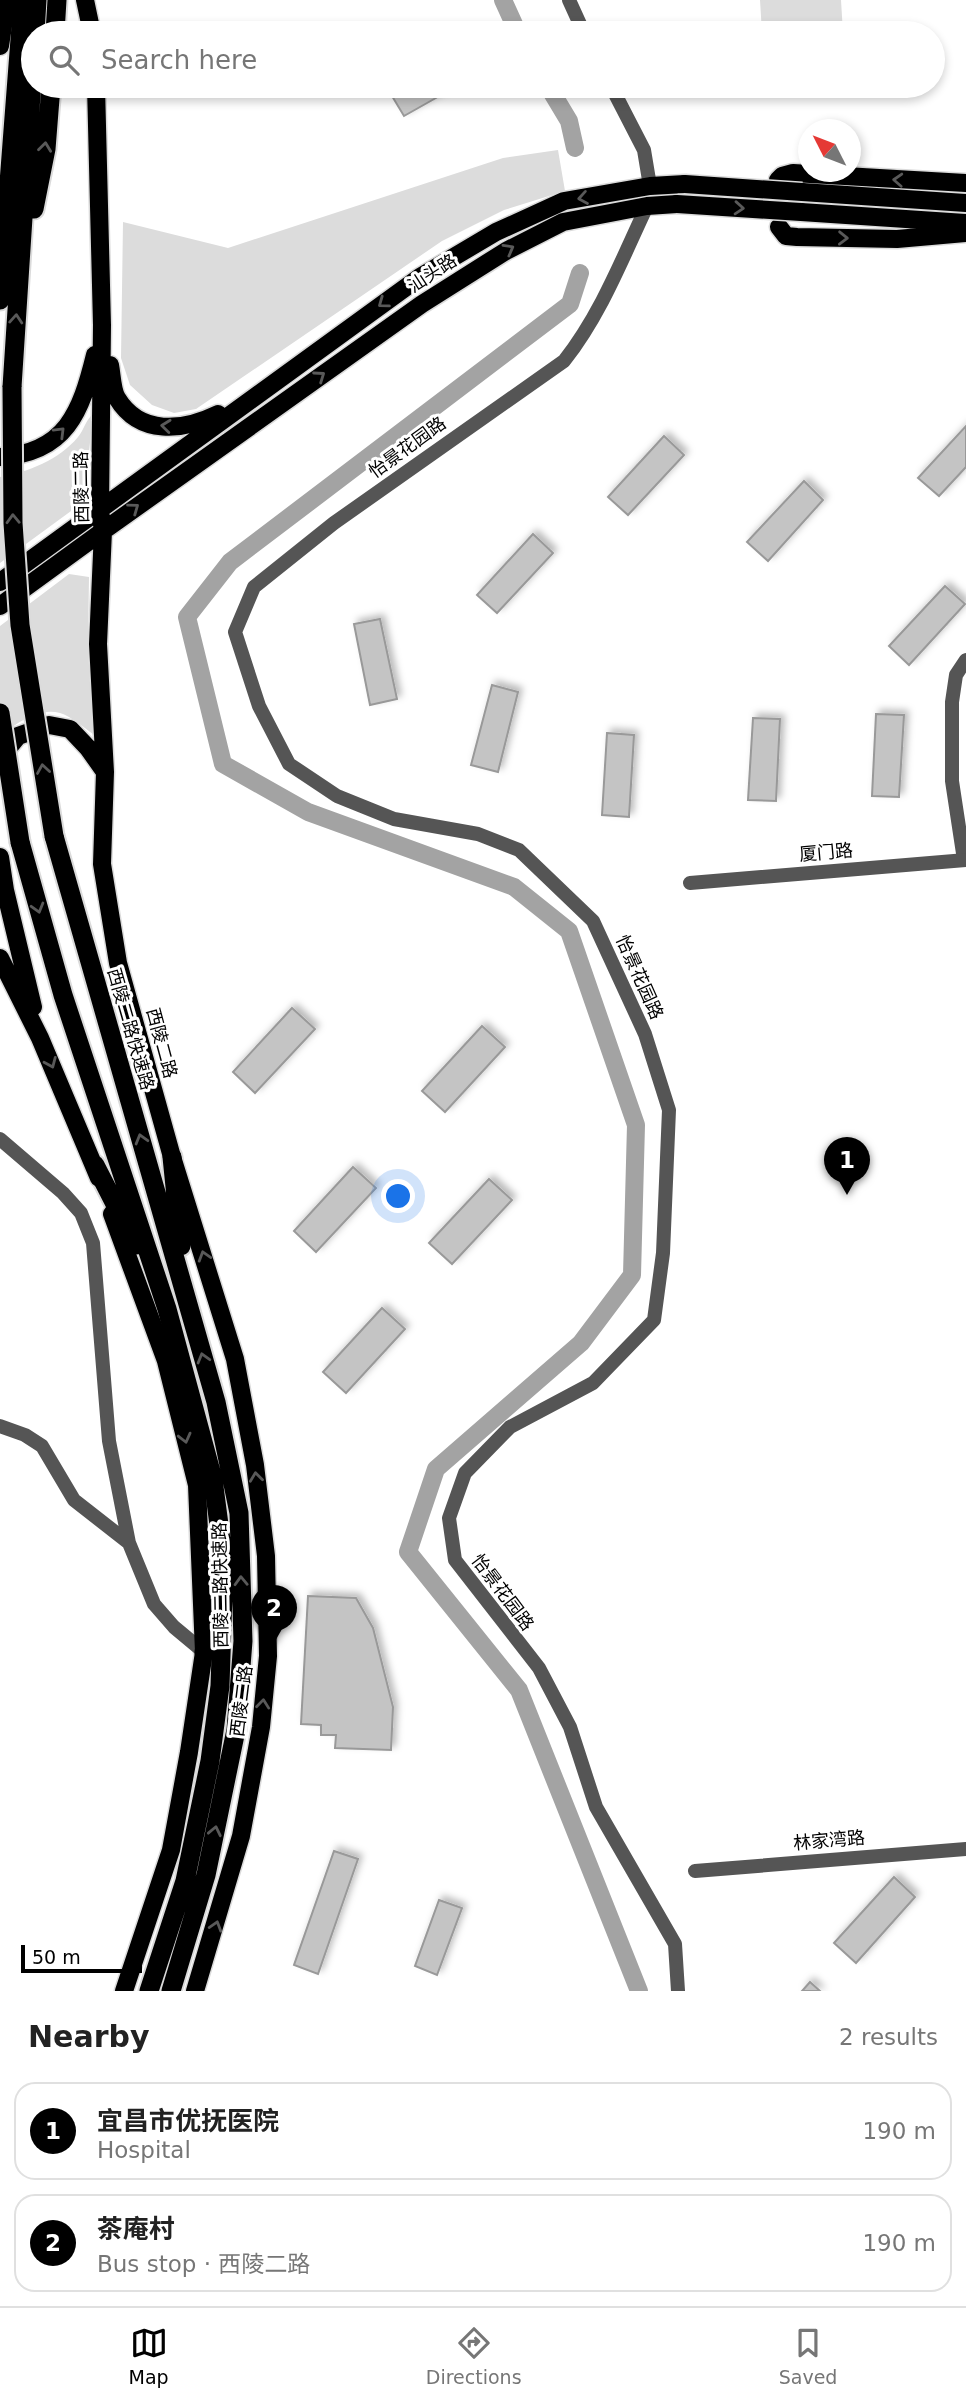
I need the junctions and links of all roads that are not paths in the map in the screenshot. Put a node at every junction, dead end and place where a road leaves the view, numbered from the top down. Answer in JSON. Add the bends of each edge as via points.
{"nodes":[{"id":1,"x":7,"y":0,"type":"edge"},
{"id":2,"x":23,"y":0,"type":"edge"},
{"id":3,"x":37,"y":0,"type":"edge"},
{"id":4,"x":57,"y":0,"type":"edge"},
{"id":5,"x":85,"y":0,"type":"edge"},
{"id":6,"x":569,"y":0,"type":"edge"},
{"id":7,"x":21,"y":21,"type":"edge"},
{"id":8,"x":36,"y":21,"type":"edge"},
{"id":9,"x":56,"y":21,"type":"edge"},
{"id":10,"x":89,"y":21,"type":"edge"},
{"id":11,"x":579,"y":21,"type":"edge"},
{"id":12,"x":21,"y":26,"type":"edge"},
{"id":13,"x":0,"y":46,"type":"edge"},
{"id":14,"x":31,"y":98,"type":"edge"},
{"id":15,"x":50,"y":98,"type":"edge"},
{"id":16,"x":96,"y":98,"type":"edge"},
{"id":17,"x":617,"y":98,"type":"edge"},
{"id":18,"x":778,"y":180,"type":"dead end"},
{"id":19,"x":966,"y":183,"type":"edge"},
{"id":20,"x":650,"y":186,"type":"junction"},
{"id":21,"x":966,"y":203,"type":"edge"},
{"id":22,"x":647,"y":206,"type":"junction"},
{"id":23,"x":966,"y":223,"type":"edge"},
{"id":24,"x":779,"y":227,"type":"dead end"},
{"id":25,"x":966,"y":233,"type":"edge"},
{"id":26,"x":18,"y":286,"type":"junction"},
{"id":27,"x":0,"y":300,"type":"edge"},
{"id":28,"x":102,"y":325,"type":"junction"},
{"id":29,"x":253,"y":398,"type":"junction"},
{"id":30,"x":0,"y":457,"type":"edge"},
{"id":31,"x":100,"y":510,"type":"junction"},
{"id":32,"x":103,"y":530,"type":"junction"},
{"id":33,"x":0,"y":582,"type":"edge"},
{"id":34,"x":0,"y":606,"type":"edge"},
{"id":35,"x":966,"y":660,"type":"edge"},
{"id":36,"x":0,"y":713,"type":"edge"},
{"id":37,"x":0,"y":758,"type":"edge"},
{"id":38,"x":106,"y":772,"type":"junction"},
{"id":39,"x":0,"y":857,"type":"edge"},
{"id":40,"x":965,"y":860,"type":"edge"},
{"id":41,"x":690,"y":883,"type":"dead end"},
{"id":42,"x":0,"y":957,"type":"edge"},
{"id":43,"x":40,"y":1038,"type":"junction"},
{"id":44,"x":0,"y":1139,"type":"edge"},
{"id":45,"x":172,"y":1157,"type":"junction"},
{"id":46,"x":95,"y":1165,"type":"junction"},
{"id":47,"x":187,"y":1299,"type":"junction"},
{"id":48,"x":167,"y":1309,"type":"junction"},
{"id":49,"x":0,"y":1426,"type":"edge"},
{"id":50,"x":129,"y":1543,"type":"junction"},
{"id":51,"x":224,"y":1563,"type":"junction"},
{"id":52,"x":204,"y":1652,"type":"junction"},
{"id":53,"x":966,"y":1849,"type":"edge"},
{"id":54,"x":695,"y":1871,"type":"dead end"},
{"id":55,"x":124,"y":1991,"type":"edge"},
{"id":56,"x":149,"y":1991,"type":"edge"},
{"id":57,"x":171,"y":1991,"type":"edge"},
{"id":58,"x":195,"y":1991,"type":"edge"},
{"id":59,"x":678,"y":1991,"type":"edge"}],
"edges":[{"from":1,"to":13,"type":"main road"},
{"from":2,"to":7,"type":"highway"},
{"from":3,"to":8,"type":"highway"},
{"from":4,"to":9,"type":"highway"},
{"from":5,"to":10,"type":"main road"},
{"from":6,"to":11,"type":"street"},
{"from":12,"to":27,"type":"highway"},
{"from":14,"to":26,"type":"highway","name":"西陵二路快速路"},
{"from":26,"to":15,"type":"highway","one_way":true,"via":[[46,149]]},
{"from":16,"to":28,"type":"main road","name":"西陵二路"},
{"from":17,"to":20,"type":"street","via":[[644,150]]},
{"from":19,"to":18,"type":"main road","one_way":true,"via":[[793,173]]},
{"from":20,"to":21,"type":"main road","name":"汕头路","bridge":true,"via":[[685,184]]},
{"from":20,"to":29,"type":"main road","name":"汕头路","one_way":true,"via":[[564,201],[496,232],[420,277]]},
{"from":22,"to":23,"type":"main road","name":"汕头路","one_way":true,"bridge":true,"via":[[677,204]]},
{"from":32,"to":22,"type":"main road","name":"汕头路","one_way":true,"via":[[422,304],[506,251],[563,222]]},
{"from":22,"to":59,"type":"street","name":"怡景花园路","via":[[600,306],[564,360],[334,523],[254,587],[235,632],[259,706],[289,764],[337,796],[394,819],[478,834],[519,850],[593,921],[645,1034],[669,1110],[663,1253],[654,1320],[593,1382],[510,1427],[465,1473],[449,1518],[455,1560],[539,1668],[570,1727],[596,1807],[675,1944]]},
{"from":24,"to":25,"type":"main road","one_way":true,"via":[[786,236],[797,237],[897,239]]},
{"from":47,"to":26,"type":"highway","name":"西陵二路快速路","one_way":true,"bridge":true,"via":[[54,836],[20,625],[13,523],[12,387]]},
{"from":29,"to":28,"type":"main road","one_way":true,"via":[[197,424],[169,428],[148,423],[116,397]]},
{"from":30,"to":28,"type":"main road","one_way":true,"via":[[24,456],[48,444],[74,418],[85,394]]},
{"from":28,"to":31,"type":"main road","name":"西陵二路"},
{"from":29,"to":31,"type":"main road","name":"汕头路"},
{"from":31,"to":32,"type":"main road","name":"西陵二路"},
{"from":31,"to":33,"type":"main road","name":"汕头路"},
{"from":32,"to":34,"type":"main road","name":"汕头路"},
{"from":32,"to":38,"type":"main road","name":"西陵二路","via":[[98,644]]},
{"from":35,"to":40,"type":"street","via":[[956,675],[952,702],[952,781]]},
{"from":36,"to":48,"type":"highway","name":"西陵二路快速路","one_way":true,"bridge":true,"via":[[20,842],[63,995]]},
{"from":37,"to":38,"type":"main road","via":[[18,736],[49,725],[70,729]]},
{"from":38,"to":45,"type":"main road","name":"西陵二路","via":[[102,863],[118,963]]},
{"from":39,"to":43,"type":"main road"},
{"from":40,"to":41,"type":"street","name":"厦门路"},
{"from":42,"to":43,"type":"main road"},
{"from":43,"to":46,"type":"main road","one_way":true},
{"from":44,"to":50,"type":"street","via":[[81,1213],[93,1243],[109,1441]]},
{"from":45,"to":47,"type":"highway"},
{"from":58,"to":45,"type":"main road","name":"西陵二路","one_way":true,"via":[[241,1836],[261,1727],[268,1656],[266,1556],[235,1359]]},
{"from":46,"to":48,"type":"highway"},
{"from":46,"to":52,"type":"main road","one_way":true,"via":[[166,1361],[197,1485]]},
{"from":57,"to":47,"type":"highway","name":"西陵二路快速路","one_way":true,"via":[[206,1875],[236,1730],[243,1641],[239,1513],[216,1402]]},
{"from":48,"to":51,"type":"highway","name":"西陵二路快速路","via":[[213,1479]]},
{"from":49,"to":50,"type":"street","via":[[42,1446],[74,1500]]},
{"from":50,"to":52,"type":"street","via":[[154,1604]]},
{"from":51,"to":52,"type":"highway"},
{"from":51,"to":56,"type":"highway","name":"西陵二路快速路","via":[[220,1686],[210,1761],[185,1881]]},
{"from":52,"to":55,"type":"main road","via":[[171,1850]]},
{"from":53,"to":54,"type":"street","name":"林家湾路"}]}
